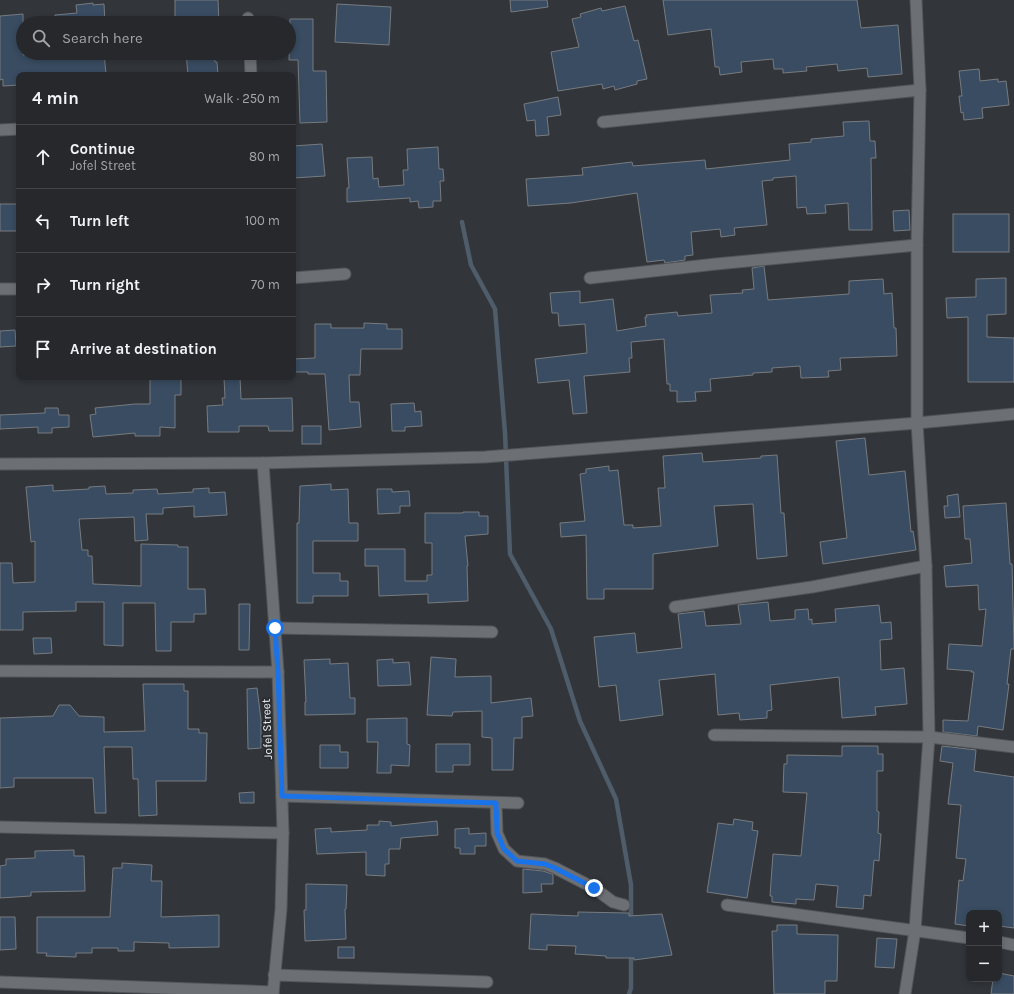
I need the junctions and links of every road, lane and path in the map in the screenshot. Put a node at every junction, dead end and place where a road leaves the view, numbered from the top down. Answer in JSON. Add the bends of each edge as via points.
{"nodes":[{"id":1,"x":916,"y":0,"type":"edge"},
{"id":2,"x":250,"y":60,"type":"edge"},
{"id":3,"x":251,"y":72,"type":"edge"},
{"id":4,"x":920,"y":90,"type":"junction"},
{"id":5,"x":603,"y":122,"type":"dead end"},
{"id":6,"x":16,"y":129,"type":"edge"},
{"id":7,"x":0,"y":130,"type":"edge"},
{"id":8,"x":917,"y":246,"type":"junction"},
{"id":9,"x":345,"y":274,"type":"dead end"},
{"id":10,"x":296,"y":278,"type":"edge"},
{"id":11,"x":590,"y":278,"type":"dead end"},
{"id":12,"x":0,"y":289,"type":"edge"},
{"id":13,"x":16,"y":289,"type":"edge"},
{"id":14,"x":1014,"y":414,"type":"edge"},
{"id":15,"x":917,"y":423,"type":"junction"},
{"id":16,"x":263,"y":463,"type":"junction"},
{"id":17,"x":0,"y":464,"type":"edge"},
{"id":18,"x":926,"y":566,"type":"junction"},
{"id":19,"x":675,"y":608,"type":"dead end"},
{"id":20,"x":275,"y":628,"type":"junction"},
{"id":21,"x":492,"y":632,"type":"dead end"},
{"id":22,"x":0,"y":671,"type":"edge"},
{"id":23,"x":278,"y":672,"type":"junction"},
{"id":24,"x":714,"y":735,"type":"dead end"},
{"id":25,"x":929,"y":737,"type":"junction"},
{"id":26,"x":1014,"y":747,"type":"edge"},
{"id":27,"x":282,"y":796,"type":"junction"},
{"id":28,"x":496,"y":803,"type":"junction"},
{"id":29,"x":518,"y":803,"type":"dead end"},
{"id":30,"x":0,"y":827,"type":"edge"},
{"id":31,"x":283,"y":833,"type":"junction"},
{"id":32,"x":624,"y":905,"type":"dead end"},
{"id":33,"x":727,"y":905,"type":"dead end"},
{"id":34,"x":915,"y":930,"type":"junction"},
{"id":35,"x":966,"y":938,"type":"edge"},
{"id":36,"x":1002,"y":943,"type":"edge"},
{"id":37,"x":1014,"y":945,"type":"edge"},
{"id":38,"x":274,"y":975,"type":"junction"},
{"id":39,"x":0,"y":982,"type":"edge"},
{"id":40,"x":487,"y":982,"type":"dead end"},
{"id":41,"x":273,"y":993,"type":"edge"},
{"id":42,"x":905,"y":994,"type":"edge"}],
"edges":[{"from":1,"to":4,"type":"street"},
{"from":2,"to":3,"type":"street"},
{"from":4,"to":5,"type":"street"},
{"from":4,"to":8,"type":"street"},
{"from":6,"to":7,"type":"street"},
{"from":8,"to":11,"type":"street"},
{"from":8,"to":15,"type":"street"},
{"from":9,"to":10,"type":"street"},
{"from":12,"to":13,"type":"street"},
{"from":14,"to":15,"type":"street"},
{"from":15,"to":16,"type":"street","via":[[485,457]]},
{"from":15,"to":18,"type":"street"},
{"from":16,"to":17,"type":"street"},
{"from":16,"to":20,"type":"street","name":"Jofel Street"},
{"from":18,"to":19,"type":"street"},
{"from":18,"to":25,"type":"street"},
{"from":20,"to":21,"type":"street"},
{"from":20,"to":23,"type":"street","name":"Jofel Street"},
{"from":22,"to":23,"type":"street"},
{"from":23,"to":27,"type":"street","name":"Jofel Street"},
{"from":24,"to":25,"type":"street"},
{"from":25,"to":26,"type":"street"},
{"from":25,"to":34,"type":"street"},
{"from":27,"to":28,"type":"street"},
{"from":27,"to":31,"type":"street","name":"Jofel Street"},
{"from":28,"to":29,"type":"street"},
{"from":28,"to":32,"type":"street","via":[[497,833],[504,849],[517,861],[545,864],[555,868],[594,888],[613,902]]},
{"from":30,"to":31,"type":"street"},
{"from":31,"to":38,"type":"street","name":"Jofel Street","via":[[281,909]]},
{"from":33,"to":34,"type":"street"},
{"from":34,"to":35,"type":"street"},
{"from":34,"to":42,"type":"street"},
{"from":36,"to":37,"type":"street"},
{"from":38,"to":40,"type":"street"},
{"from":38,"to":41,"type":"street","name":"Jofel Street"},
{"from":39,"to":41,"type":"street"}]}
